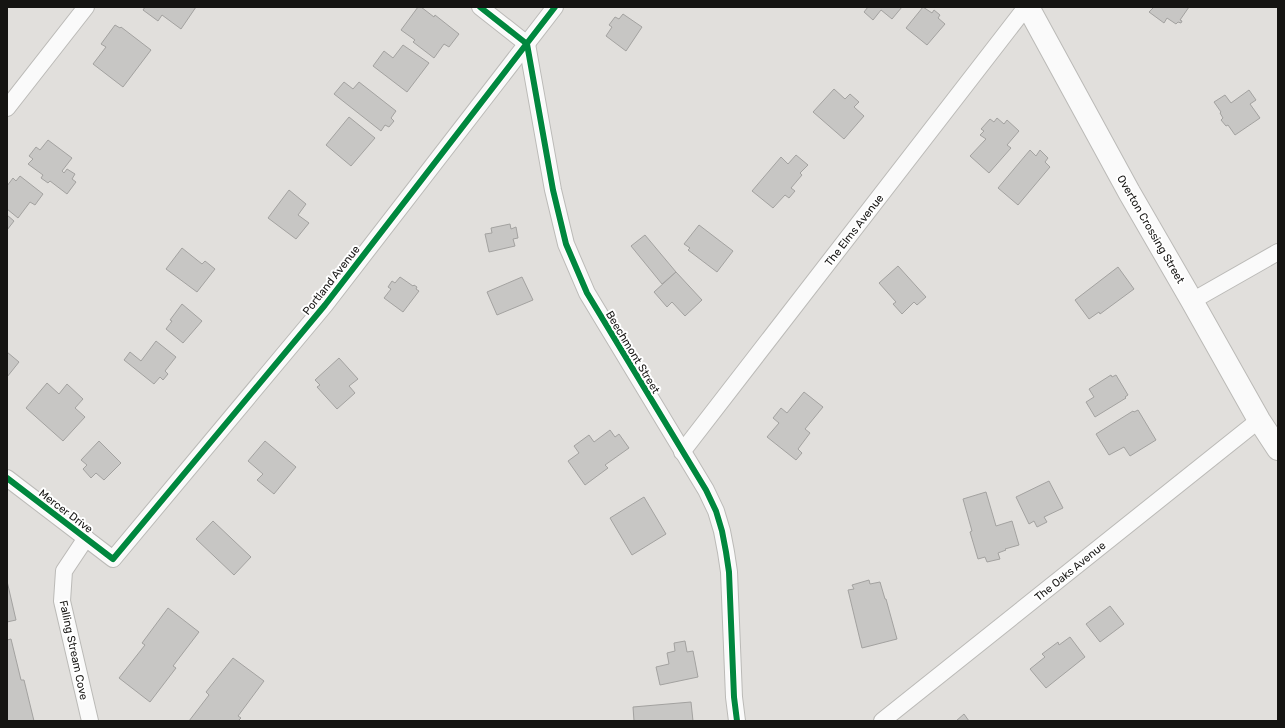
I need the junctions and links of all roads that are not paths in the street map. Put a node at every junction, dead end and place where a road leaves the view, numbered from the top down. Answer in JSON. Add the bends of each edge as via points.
{"nodes":[{"id":1,"x":86,"y":7,"type":"edge"},
{"id":2,"x":480,"y":7,"type":"edge"},
{"id":3,"x":555,"y":7,"type":"edge"},
{"id":4,"x":1027,"y":7,"type":"edge"},
{"id":5,"x":527,"y":44,"type":"junction"},
{"id":6,"x":7,"y":108,"type":"edge"},
{"id":7,"x":1278,"y":252,"type":"edge"},
{"id":8,"x":1192,"y":301,"type":"junction"},
{"id":9,"x":1259,"y":420,"type":"junction"},
{"id":10,"x":1278,"y":449,"type":"edge"},
{"id":11,"x":682,"y":452,"type":"junction"},
{"id":12,"x":7,"y":478,"type":"edge"},
{"id":13,"x":86,"y":538,"type":"junction"},
{"id":14,"x":114,"y":559,"type":"joint"},
{"id":15,"x":90,"y":721,"type":"edge"},
{"id":16,"x":737,"y":721,"type":"edge"},
{"id":17,"x":882,"y":721,"type":"edge"}],
"edges":[{"from":1,"to":6,"type":"street"},
{"from":2,"to":5,"type":"street"},
{"from":3,"to":5,"type":"street","name":"Portland Avenue"},
{"from":4,"to":8,"type":"main road","name":"Overton Crossing Street"},
{"from":4,"to":11,"type":"street","name":"The Elms Avenue"},
{"from":5,"to":11,"type":"street","name":"Beechmont Street","via":[[553,190],[566,244],[586,293]]},
{"from":5,"to":14,"type":"street","name":"Portland Avenue","via":[[324,305]]},
{"from":7,"to":8,"type":"street"},
{"from":8,"to":9,"type":"main road","name":"Overton Crossing Street"},
{"from":9,"to":10,"type":"main road","name":"Overton Crossing Street"},
{"from":9,"to":17,"type":"street","name":"The Oaks Avenue"},
{"from":11,"to":16,"type":"street","name":"Beechmont Street","via":[[706,490],[722,531],[729,572]]},
{"from":12,"to":13,"type":"street","name":"Mercer Drive"},
{"from":13,"to":14,"type":"street","name":"Mercer Drive"},
{"from":13,"to":15,"type":"street","name":"Falling Stream Cove","via":[[64,571],[62,601]]}]}
